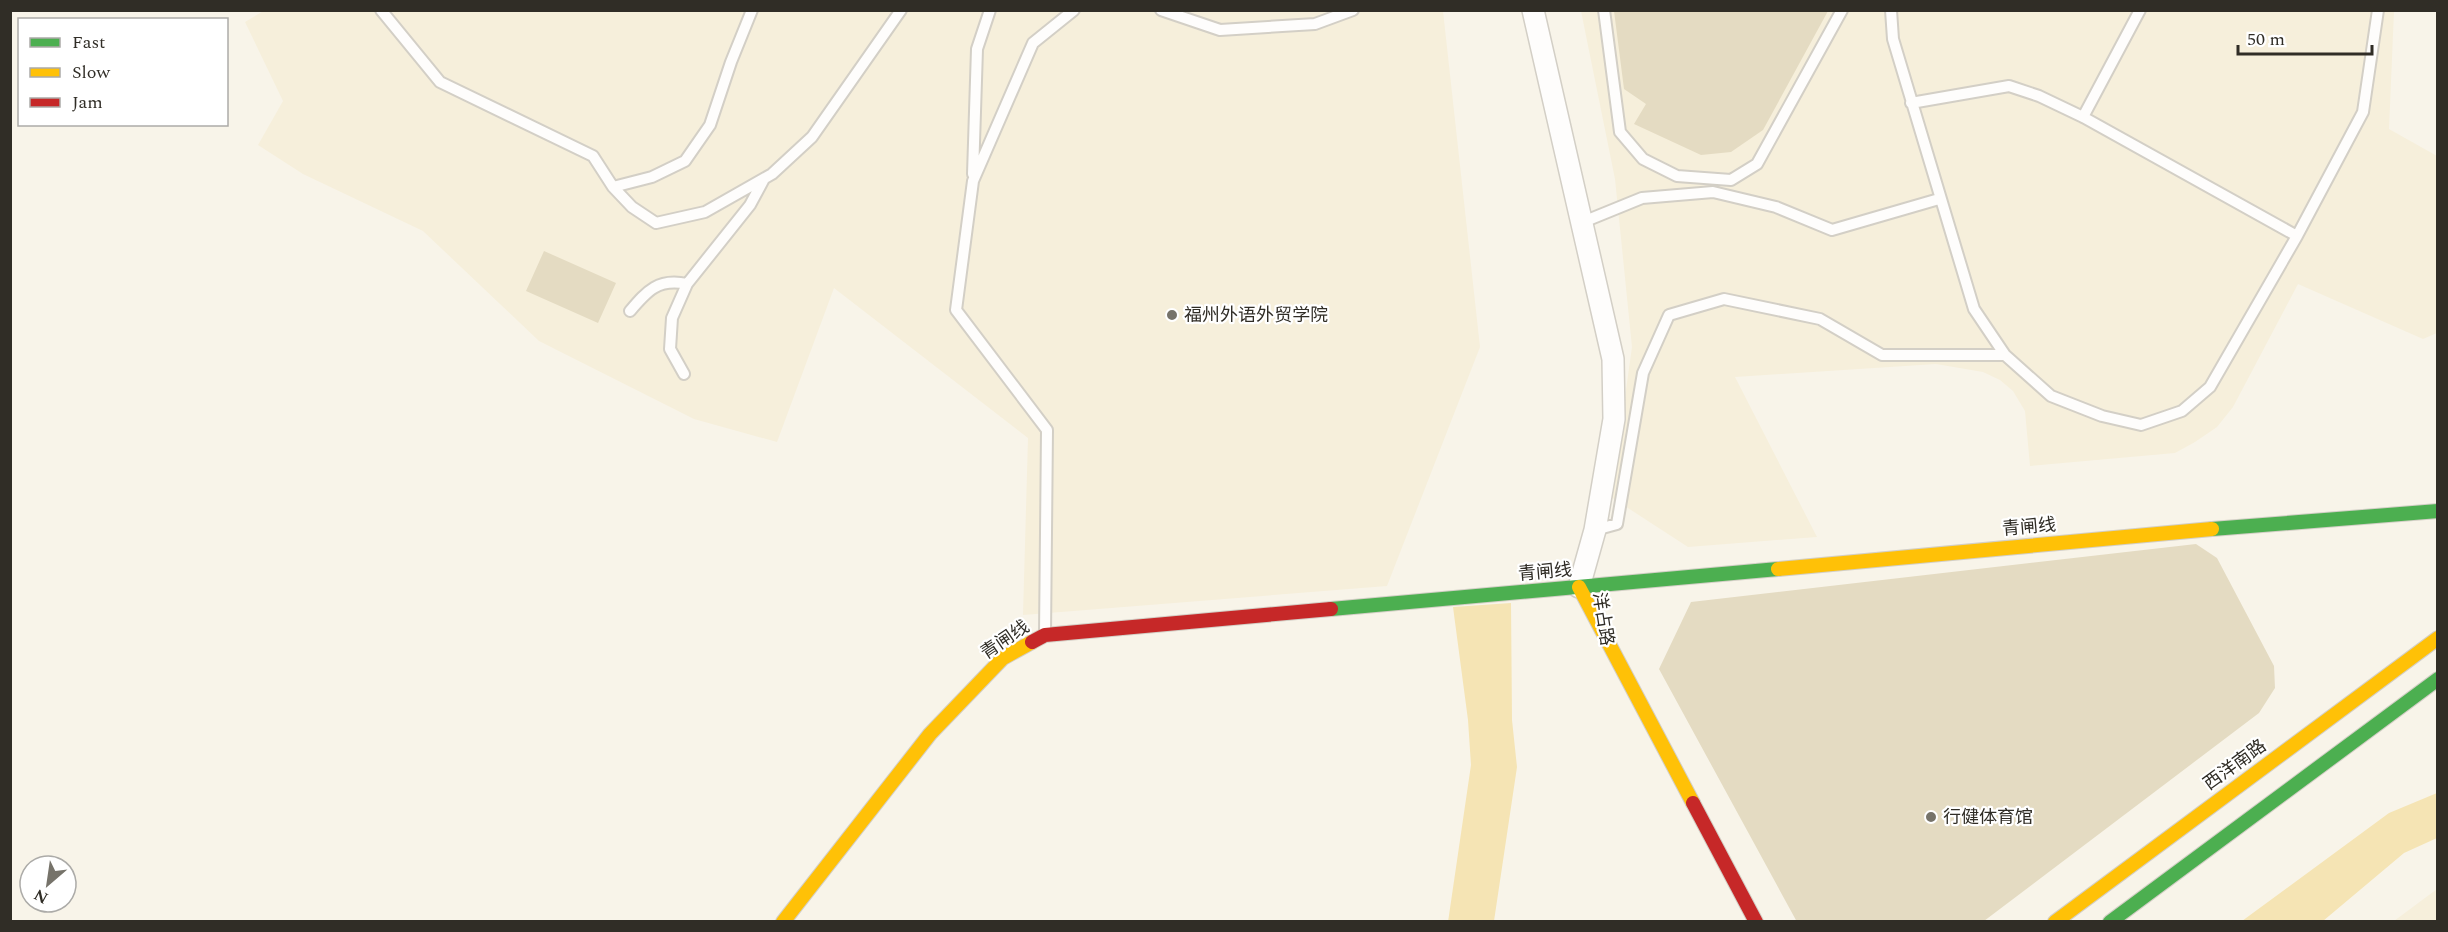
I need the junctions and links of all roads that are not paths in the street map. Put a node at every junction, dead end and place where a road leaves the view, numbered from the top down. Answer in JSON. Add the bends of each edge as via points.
{"nodes":[{"id":1,"x":381,"y":10,"type":"edge"},
{"id":2,"x":752,"y":10,"type":"edge"},
{"id":3,"x":901,"y":10,"type":"edge"},
{"id":4,"x":990,"y":10,"type":"edge"},
{"id":5,"x":1074,"y":10,"type":"edge"},
{"id":6,"x":1161,"y":10,"type":"edge"},
{"id":7,"x":1353,"y":10,"type":"edge"},
{"id":8,"x":1533,"y":10,"type":"edge"},
{"id":9,"x":1604,"y":10,"type":"edge"},
{"id":10,"x":1842,"y":10,"type":"edge"},
{"id":11,"x":1891,"y":10,"type":"edge"},
{"id":12,"x":2140,"y":10,"type":"edge"},
{"id":13,"x":2378,"y":10,"type":"edge"},
{"id":14,"x":1911,"y":103,"type":"junction"},
{"id":15,"x":2083,"y":117,"type":"junction"},
{"id":16,"x":764,"y":179,"type":"junction"},
{"id":17,"x":973,"y":181,"type":"junction"},
{"id":18,"x":613,"y":187,"type":"junction"},
{"id":19,"x":1939,"y":199,"type":"junction"},
{"id":20,"x":1583,"y":222,"type":"junction"},
{"id":21,"x":2297,"y":236,"type":"junction"},
{"id":22,"x":687,"y":284,"type":"junction"},
{"id":23,"x":630,"y":311,"type":"dead end"},
{"id":24,"x":2005,"y":355,"type":"junction"},
{"id":25,"x":684,"y":374,"type":"dead end"},
{"id":26,"x":2438,"y":511,"type":"edge"},
{"id":27,"x":1595,"y":530,"type":"junction"},
{"id":28,"x":1579,"y":587,"type":"junction"},
{"id":29,"x":1586,"y":631,"type":"dead end"},
{"id":30,"x":1045,"y":635,"type":"junction"},
{"id":31,"x":2438,"y":639,"type":"edge"},
{"id":32,"x":2438,"y":679,"type":"edge"},
{"id":33,"x":783,"y":921,"type":"edge"},
{"id":34,"x":1756,"y":921,"type":"edge"},
{"id":35,"x":2055,"y":921,"type":"edge"},
{"id":36,"x":2110,"y":921,"type":"edge"}],
"edges":[{"from":1,"to":18,"type":"lane","via":[[440,82],[593,156]]},
{"from":2,"to":18,"type":"lane","via":[[710,125],[685,161],[652,177]]},
{"from":3,"to":16,"type":"lane","via":[[812,137]]},
{"from":4,"to":17,"type":"lane","via":[[977,49]]},
{"from":5,"to":17,"type":"lane","via":[[1033,44]]},
{"from":6,"to":7,"type":"lane","via":[[1220,30],[1315,24]]},
{"from":8,"to":20,"type":"street"},
{"from":9,"to":10,"type":"lane","via":[[1620,132],[1643,159],[1677,176],[1731,180],[1756,164]]},
{"from":11,"to":14,"type":"lane","via":[[1893,39]]},
{"from":12,"to":15,"type":"lane"},
{"from":13,"to":21,"type":"lane","via":[[2363,112]]},
{"from":14,"to":15,"type":"lane","via":[[2009,86]]},
{"from":14,"to":19,"type":"lane"},
{"from":15,"to":21,"type":"lane"},
{"from":16,"to":18,"type":"lane","via":[[705,212],[656,223],[632,207]]},
{"from":16,"to":22,"type":"lane","via":[[750,205]]},
{"from":17,"to":30,"type":"lane","via":[[956,310],[1047,430]]},
{"from":19,"to":20,"type":"lane","via":[[1832,230],[1776,207],[1713,192],[1642,198]]},
{"from":19,"to":24,"type":"lane","via":[[1974,309]]},
{"from":20,"to":27,"type":"street","via":[[1613,358],[1614,419]]},
{"from":21,"to":24,"type":"lane","via":[[2210,387],[2182,411],[2141,425],[2102,416],[2051,396]]},
{"from":22,"to":23,"type":"lane","via":[[675,282],[650,288]]},
{"from":22,"to":25,"type":"lane","via":[[672,318],[670,349]]},
{"from":24,"to":27,"type":"lane","via":[[1882,355],[1820,319],[1724,299],[1669,315],[1643,373],[1617,524]]},
{"from":26,"to":28,"type":"main road","name":"青闸线"},
{"from":27,"to":28,"type":"street"},
{"from":28,"to":29,"type":"main road","name":"洋占路"},
{"from":28,"to":30,"type":"main road","name":"青闸线"},
{"from":28,"to":34,"type":"main road","name":"洋占路"},
{"from":30,"to":33,"type":"main road","name":"青闸线","via":[[1003,658],[937,727]]},
{"from":31,"to":35,"type":"main road","name":"西洋南路"},
{"from":32,"to":36,"type":"main road"}]}
